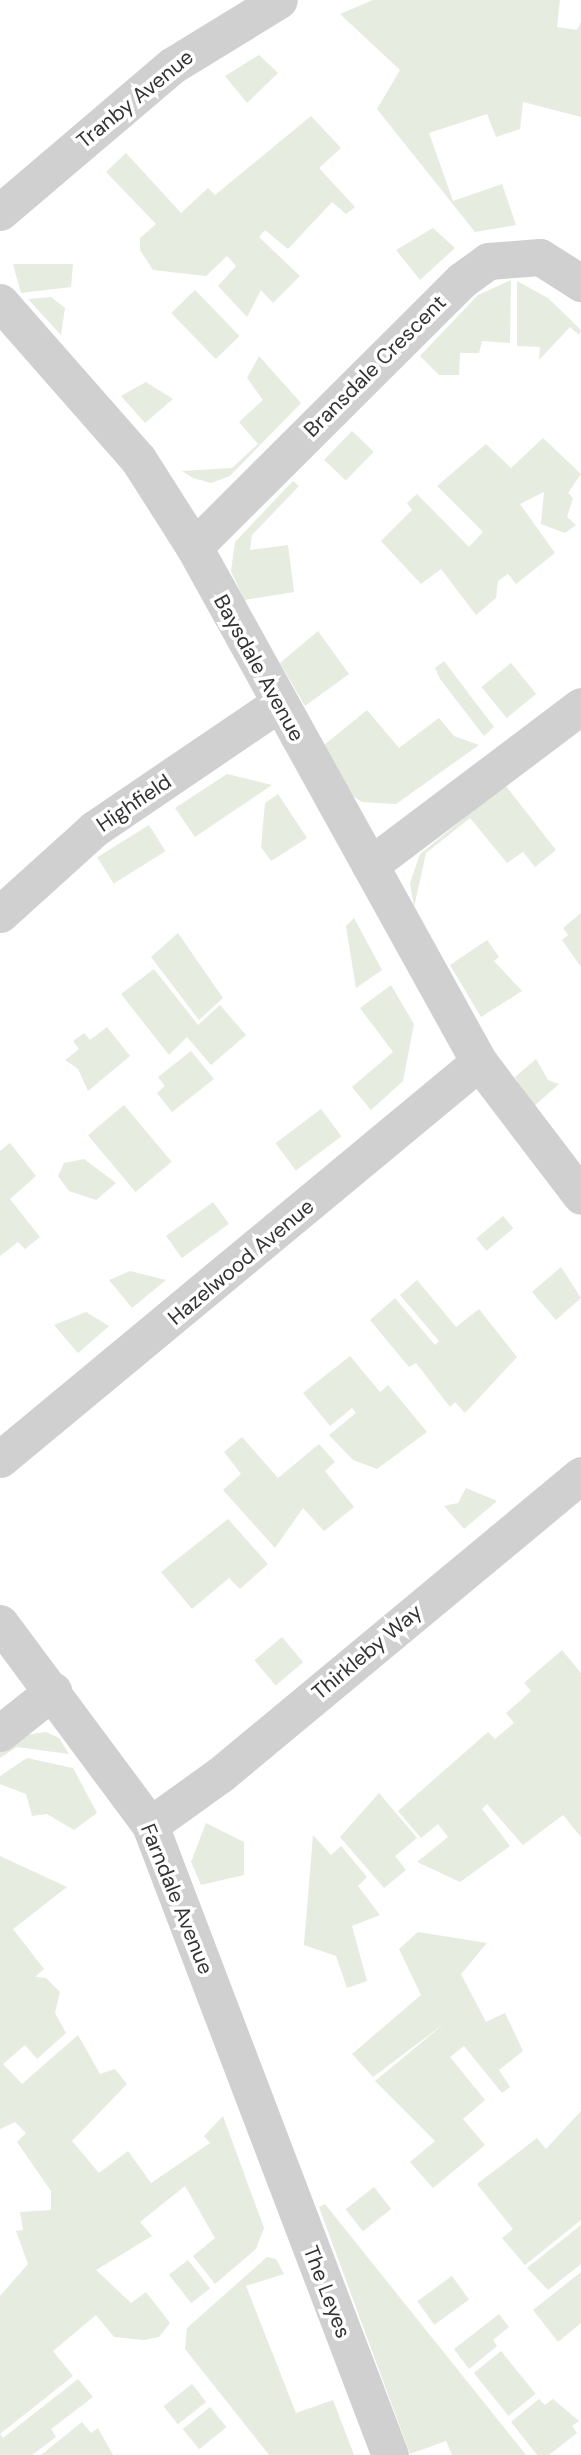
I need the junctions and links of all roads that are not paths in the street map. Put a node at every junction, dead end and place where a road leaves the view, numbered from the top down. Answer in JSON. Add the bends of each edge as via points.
{"nodes":[{"id":1,"x":279,"y":0,"type":"edge"},
{"id":2,"x":0,"y":212,"type":"edge"},
{"id":3,"x":581,"y":283,"type":"edge"},
{"id":4,"x":0,"y":302,"type":"edge"},
{"id":5,"x":194,"y":547,"type":"junction"},
{"id":6,"x":278,"y":705,"type":"junction"},
{"id":7,"x":581,"y":706,"type":"edge"},
{"id":8,"x":370,"y":865,"type":"junction"},
{"id":9,"x":0,"y":914,"type":"edge"},
{"id":10,"x":479,"y":1062,"type":"junction"},
{"id":11,"x":581,"y":1196,"type":"edge"},
{"id":12,"x":0,"y":1459,"type":"edge"},
{"id":13,"x":581,"y":1475,"type":"edge"},
{"id":14,"x":0,"y":1623,"type":"edge"},
{"id":15,"x":53,"y":1691,"type":"junction"},
{"id":16,"x":0,"y":1733,"type":"edge"},
{"id":17,"x":150,"y":1825,"type":"junction"},
{"id":18,"x":267,"y":2127,"type":"joint"},
{"id":19,"x":390,"y":2455,"type":"edge"}],
"edges":[{"from":1,"to":2,"type":"street","name":"Tranby Avenue","via":[[173,65]]},
{"from":3,"to":5,"type":"street","name":"Bransdale Crescent","via":[[540,257],[488,261],[462,280]]},
{"from":4,"to":5,"type":"street","name":"Baysdale Avenue","via":[[108,420]]},
{"from":5,"to":6,"type":"street","name":"Baysdale Avenue"},
{"from":6,"to":8,"type":"street","name":"Baysdale Avenue"},
{"from":6,"to":9,"type":"street","name":"Highfield","via":[[94,829]]},
{"from":7,"to":8,"type":"street"},
{"from":8,"to":10,"type":"street","name":"Baysdale Avenue"},
{"from":10,"to":11,"type":"street","name":"Baysdale Avenue"},
{"from":10,"to":12,"type":"street","name":"Hazelwood Avenue"},
{"from":13,"to":17,"type":"street","name":"Thirkleby Way","via":[[221,1774]]},
{"from":14,"to":15,"type":"street","name":"Farndale Avenue"},
{"from":15,"to":16,"type":"street"},
{"from":15,"to":17,"type":"street","name":"Farndale Avenue"},
{"from":17,"to":18,"type":"street","name":"Farndale Avenue"},
{"from":18,"to":19,"type":"street","name":"The Leyes"}]}
